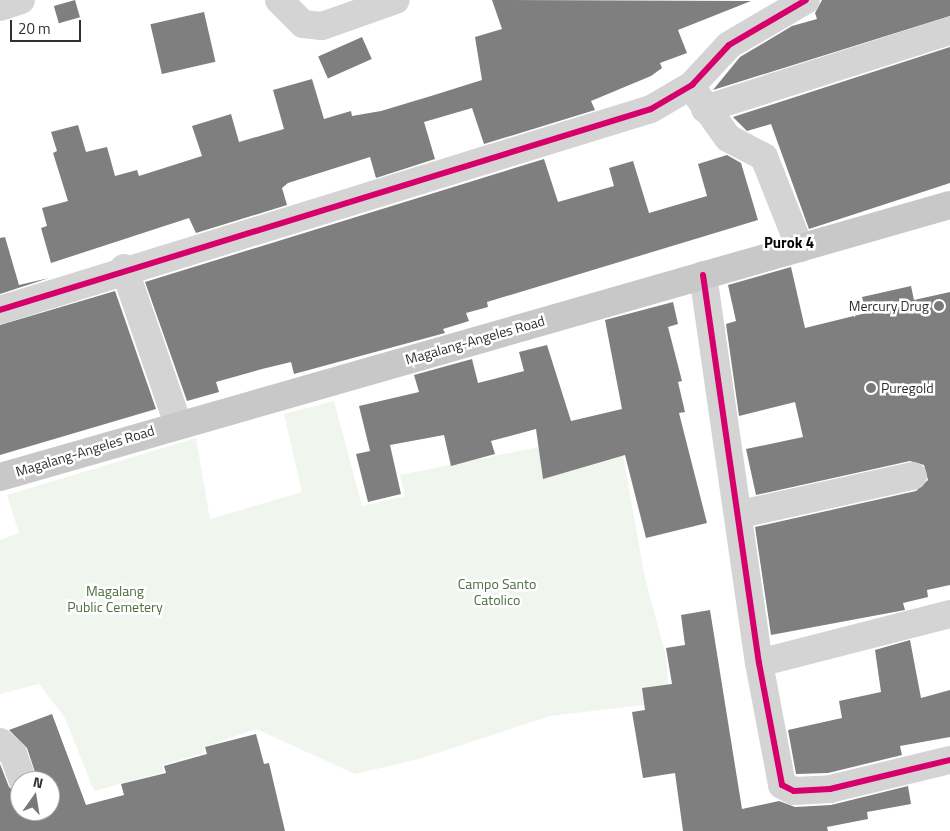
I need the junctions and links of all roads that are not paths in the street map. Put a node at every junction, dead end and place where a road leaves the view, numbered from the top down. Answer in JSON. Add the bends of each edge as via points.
{"nodes":[{"id":1,"x":21,"y":0,"type":"edge"},
{"id":2,"x":279,"y":0,"type":"edge"},
{"id":3,"x":396,"y":0,"type":"edge"},
{"id":4,"x":806,"y":0,"type":"edge"},
{"id":5,"x":0,"y":6,"type":"edge"},
{"id":6,"x":950,"y":31,"type":"edge"},
{"id":7,"x":692,"y":85,"type":"junction"},
{"id":8,"x":705,"y":110,"type":"junction"},
{"id":9,"x":950,"y":205,"type":"edge"},
{"id":10,"x":800,"y":248,"type":"junction"},
{"id":11,"x":124,"y":268,"type":"junction"},
{"id":12,"x":703,"y":275,"type":"junction"},
{"id":13,"x":0,"y":310,"type":"edge"},
{"id":14,"x":178,"y":424,"type":"junction"},
{"id":15,"x":913,"y":476,"type":"dead end"},
{"id":16,"x":0,"y":477,"type":"edge"},
{"id":17,"x":741,"y":514,"type":"junction"},
{"id":18,"x":950,"y":614,"type":"edge"},
{"id":19,"x":759,"y":663,"type":"junction"},
{"id":20,"x":0,"y":742,"type":"edge"},
{"id":21,"x":950,"y":760,"type":"edge"},
{"id":22,"x":19,"y":771,"type":"edge"}],
"edges":[{"from":1,"to":5,"type":"street"},
{"from":2,"to":3,"type":"street","via":[[303,24],[322,26]]},
{"from":4,"to":7,"type":"street","via":[[730,45]]},
{"from":6,"to":8,"type":"street"},
{"from":7,"to":8,"type":"street"},
{"from":7,"to":11,"type":"street","via":[[651,109]]},
{"from":8,"to":10,"type":"street","via":[[728,138],[764,157]]},
{"from":9,"to":10,"type":"main road","name":"Magalang-Angeles Road"},
{"from":10,"to":12,"type":"main road","name":"Magalang-Angeles Road"},
{"from":11,"to":13,"type":"street"},
{"from":11,"to":14,"type":"street"},
{"from":12,"to":14,"type":"main road","name":"Magalang-Angeles Road"},
{"from":12,"to":17,"type":"street"},
{"from":14,"to":16,"type":"main road","name":"Magalang-Angeles Road"},
{"from":15,"to":17,"type":"street"},
{"from":17,"to":19,"type":"street"},
{"from":18,"to":19,"type":"street"},
{"from":19,"to":21,"type":"street","via":[[779,776],[782,785],[794,792],[830,789]]},
{"from":20,"to":22,"type":"street","via":[[13,754]]}]}
